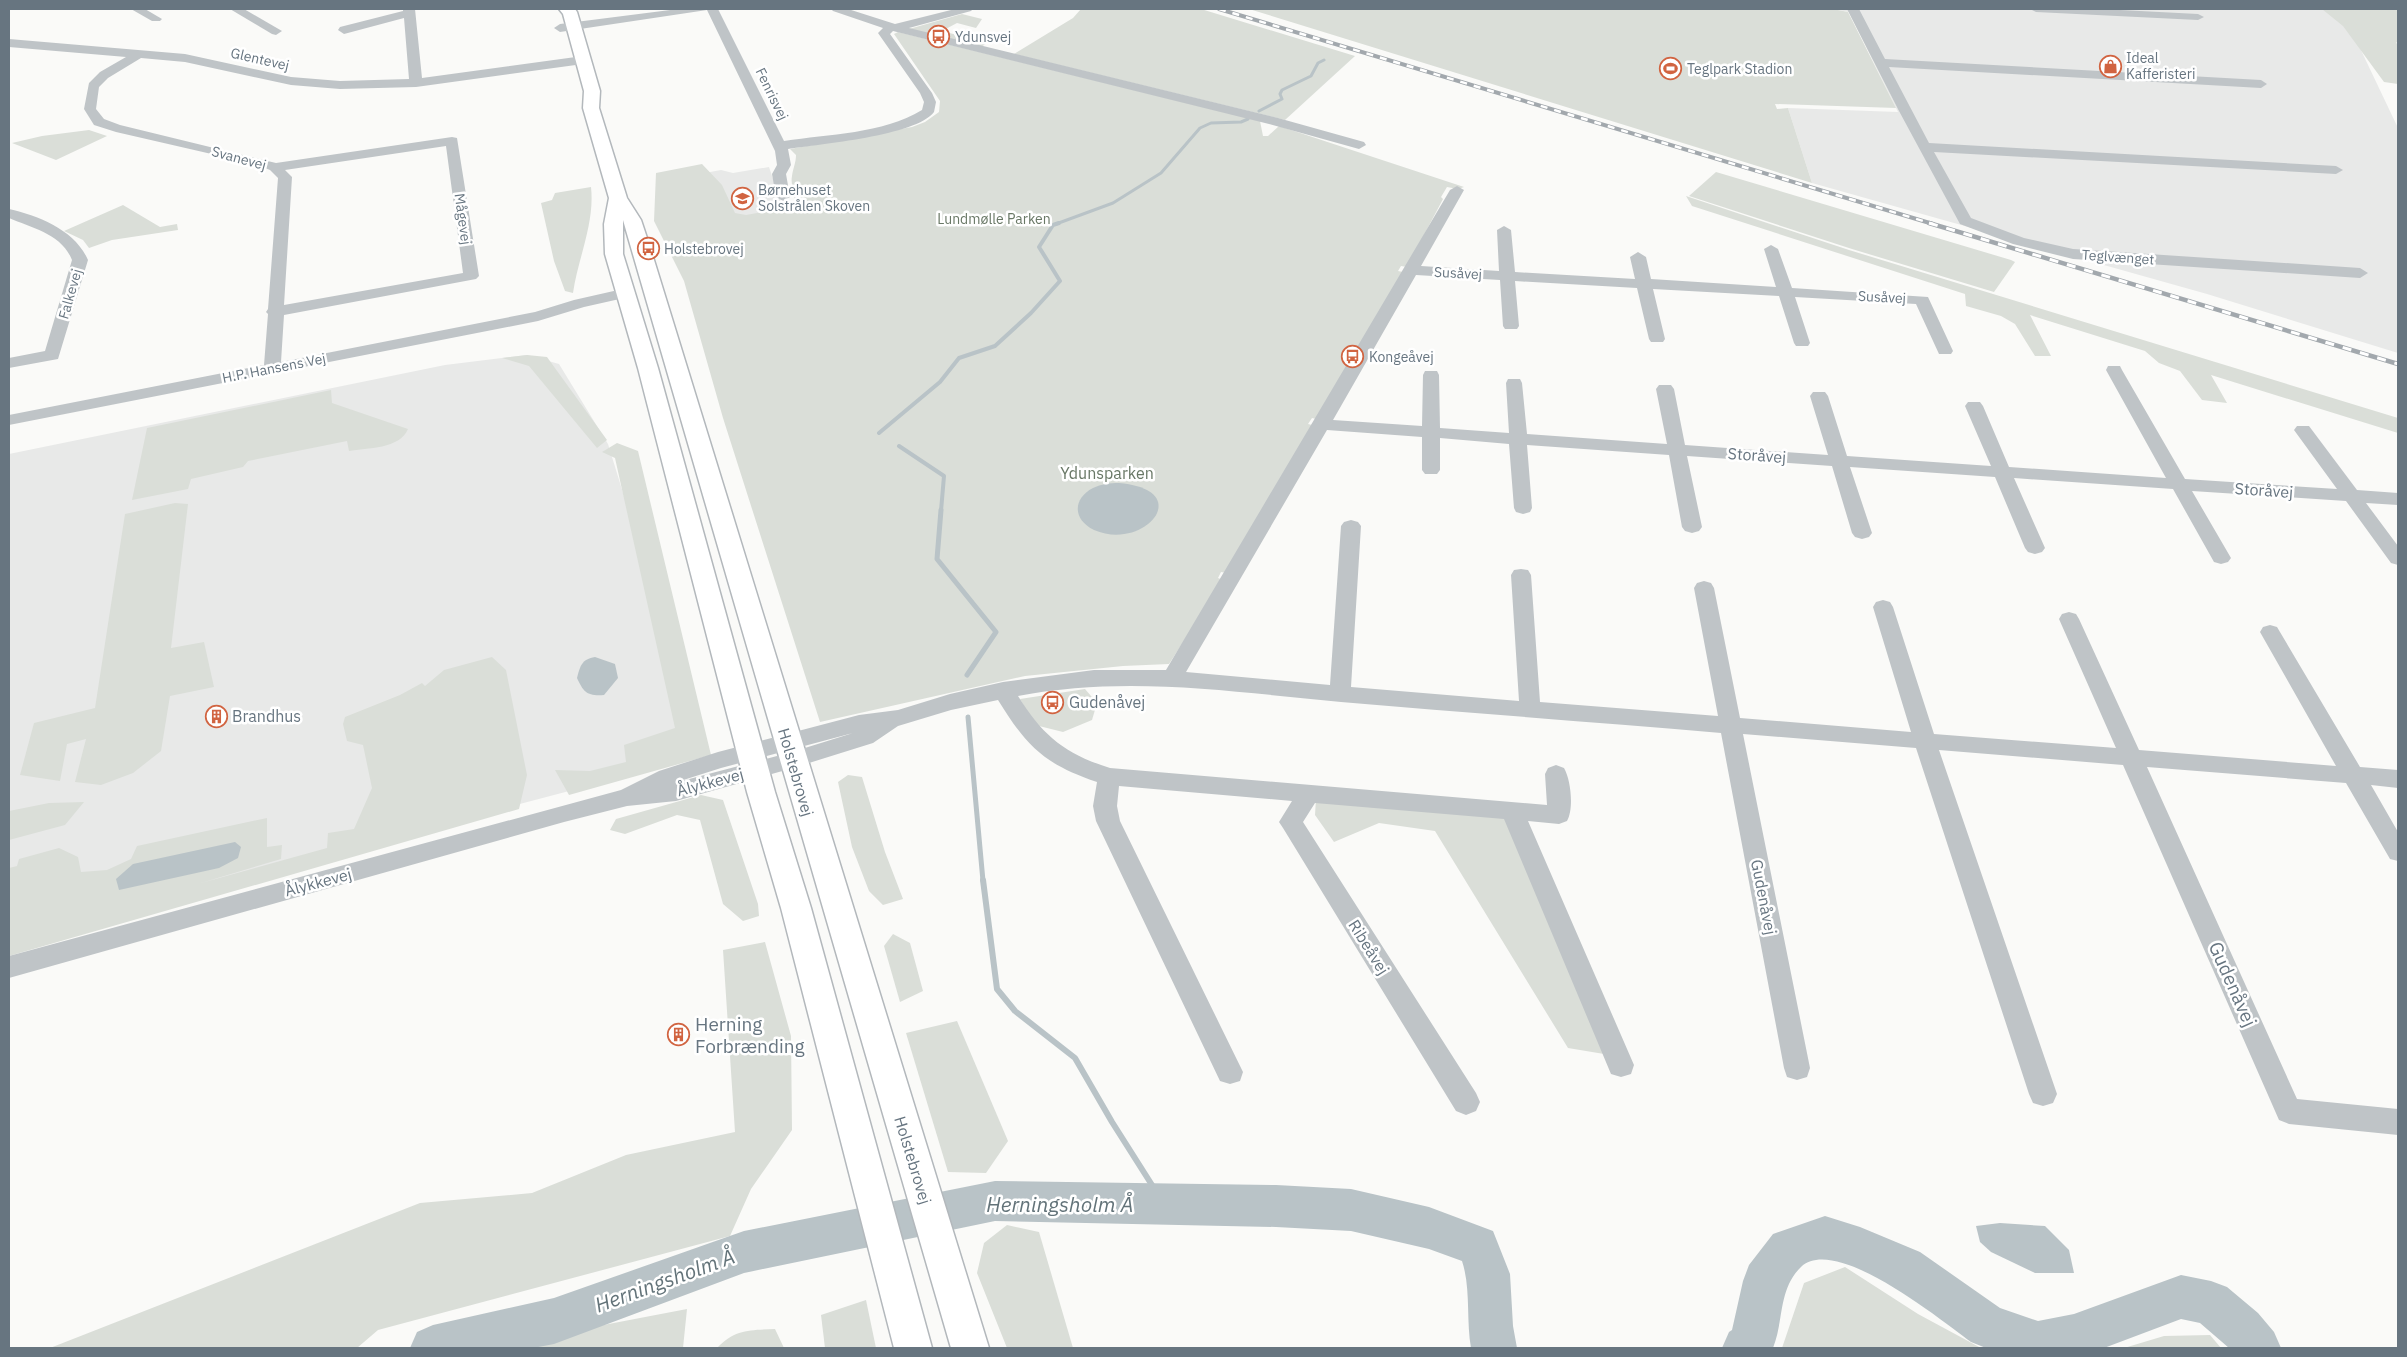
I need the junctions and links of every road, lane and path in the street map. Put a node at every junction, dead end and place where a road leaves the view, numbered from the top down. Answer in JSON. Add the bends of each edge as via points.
{"nodes":[{"id":1,"x":137,"y":9,"type":"edge"},
{"id":2,"x":236,"y":9,"type":"edge"},
{"id":3,"x":560,"y":9,"type":"edge"},
{"id":4,"x":566,"y":9,"type":"edge"},
{"id":5,"x":702,"y":9,"type":"edge"},
{"id":6,"x":712,"y":9,"type":"edge"},
{"id":7,"x":837,"y":9,"type":"edge"},
{"id":8,"x":967,"y":9,"type":"edge"},
{"id":9,"x":1853,"y":9,"type":"edge"},
{"id":10,"x":2036,"y":9,"type":"edge"},
{"id":11,"x":409,"y":11,"type":"edge"},
{"id":12,"x":2198,"y":16,"type":"dead end"},
{"id":13,"x":156,"y":19,"type":"dead end"},
{"id":14,"x":893,"y":28,"type":"junction"},
{"id":15,"x":344,"y":30,"type":"dead end"},
{"id":16,"x":276,"y":31,"type":"dead end"},
{"id":17,"x":9,"y":43,"type":"edge"},
{"id":18,"x":141,"y":53,"type":"junction"},
{"id":19,"x":571,"y":55,"type":"junction"},
{"id":20,"x":1882,"y":63,"type":"junction"},
{"id":21,"x":416,"y":82,"type":"junction"},
{"id":22,"x":2261,"y":84,"type":"dead end"},
{"id":23,"x":591,"y":99,"type":"junction"},
{"id":24,"x":1358,"y":145,"type":"dead end"},
{"id":25,"x":780,"y":146,"type":"junction"},
{"id":26,"x":1925,"y":147,"type":"junction"},
{"id":27,"x":275,"y":167,"type":"junction"},
{"id":28,"x":2336,"y":170,"type":"dead end"},
{"id":29,"x":1457,"y":190,"type":"dead end"},
{"id":30,"x":783,"y":197,"type":"dead end"},
{"id":31,"x":618,"y":198,"type":"junction"},
{"id":32,"x":9,"y":214,"type":"edge"},
{"id":33,"x":1504,"y":230,"type":"dead end"},
{"id":34,"x":1771,"y":249,"type":"dead end"},
{"id":35,"x":1638,"y":257,"type":"dead end"},
{"id":36,"x":1410,"y":270,"type":"junction"},
{"id":37,"x":2360,"y":273,"type":"dead end"},
{"id":38,"x":1506,"y":276,"type":"junction"},
{"id":39,"x":1644,"y":284,"type":"junction"},
{"id":40,"x":1786,"y":292,"type":"junction"},
{"id":41,"x":638,"y":295,"type":"junction"},
{"id":42,"x":274,"y":312,"type":"junction"},
{"id":43,"x":1511,"y":326,"type":"dead end"},
{"id":44,"x":1657,"y":339,"type":"dead end"},
{"id":45,"x":1802,"y":343,"type":"dead end"},
{"id":46,"x":1945,"y":351,"type":"dead end"},
{"id":47,"x":9,"y":363,"type":"edge"},
{"id":48,"x":272,"y":368,"type":"junction"},
{"id":49,"x":2114,"y":370,"type":"dead end"},
{"id":50,"x":1431,"y":375,"type":"dead end"},
{"id":51,"x":1514,"y":383,"type":"dead end"},
{"id":52,"x":1665,"y":389,"type":"dead end"},
{"id":53,"x":1819,"y":396,"type":"dead end"},
{"id":54,"x":1974,"y":406,"type":"dead end"},
{"id":55,"x":9,"y":420,"type":"edge"},
{"id":56,"x":1322,"y":424,"type":"junction"},
{"id":57,"x":2303,"y":430,"type":"dead end"},
{"id":58,"x":1430,"y":433,"type":"junction"},
{"id":59,"x":1517,"y":439,"type":"junction"},
{"id":60,"x":1676,"y":450,"type":"junction"},
{"id":61,"x":1839,"y":460,"type":"junction"},
{"id":62,"x":1431,"y":470,"type":"dead end"},
{"id":63,"x":2002,"y":472,"type":"junction"},
{"id":64,"x":2176,"y":483,"type":"junction"},
{"id":65,"x":2352,"y":496,"type":"junction"},
{"id":66,"x":2398,"y":499,"type":"edge"},
{"id":67,"x":1522,"y":508,"type":"dead end"},
{"id":68,"x":1351,"y":526,"type":"dead end"},
{"id":69,"x":1692,"y":527,"type":"dead end"},
{"id":70,"x":1862,"y":533,"type":"dead end"},
{"id":71,"x":2035,"y":548,"type":"dead end"},
{"id":72,"x":2221,"y":558,"type":"dead end"},
{"id":73,"x":2398,"y":558,"type":"edge"},
{"id":74,"x":1522,"y":575,"type":"dead end"},
{"id":75,"x":1704,"y":588,"type":"dead end"},
{"id":76,"x":1883,"y":608,"type":"dead end"},
{"id":77,"x":2069,"y":619,"type":"dead end"},
{"id":78,"x":2270,"y":632,"type":"dead end"},
{"id":79,"x":1172,"y":678,"type":"junction"},
{"id":80,"x":1002,"y":690,"type":"junction"},
{"id":81,"x":1340,"y":694,"type":"junction"},
{"id":82,"x":1530,"y":709,"type":"junction"},
{"id":83,"x":1731,"y":726,"type":"junction"},
{"id":84,"x":1925,"y":741,"type":"junction"},
{"id":85,"x":790,"y":751,"type":"junction"},
{"id":86,"x":2131,"y":758,"type":"junction"},
{"id":87,"x":753,"y":761,"type":"junction"},
{"id":88,"x":1556,"y":774,"type":"dead end"},
{"id":89,"x":2354,"y":776,"type":"junction"},
{"id":90,"x":1109,"y":777,"type":"junction"},
{"id":91,"x":2398,"y":779,"type":"edge"},
{"id":92,"x":1310,"y":793,"type":"junction"},
{"id":93,"x":1512,"y":811,"type":"junction"},
{"id":94,"x":2398,"y":852,"type":"edge"},
{"id":95,"x":9,"y":967,"type":"edge"},
{"id":96,"x":1621,"y":1065,"type":"dead end"},
{"id":97,"x":1797,"y":1068,"type":"dead end"},
{"id":98,"x":1230,"y":1072,"type":"dead end"},
{"id":99,"x":2043,"y":1094,"type":"dead end"},
{"id":100,"x":1466,"y":1102,"type":"dead end"},
{"id":101,"x":2398,"y":1122,"type":"edge"},
{"id":102,"x":913,"y":1348,"type":"edge"},
{"id":103,"x":970,"y":1348,"type":"edge"}],
"edges":[{"from":1,"to":13,"type":"street"},
{"from":2,"to":16,"type":"street"},
{"from":3,"to":19,"type":"main road","via":[[558,13]]},
{"from":4,"to":19,"type":"main road","via":[[570,12]]},
{"from":5,"to":19,"type":"street","name":"Glentevej"},
{"from":6,"to":25,"type":"street","name":"Fenrisvej"},
{"from":7,"to":14,"type":"street"},
{"from":8,"to":14,"type":"street"},
{"from":9,"to":20,"type":"street","name":"Teglvænget"},
{"from":10,"to":12,"type":"street"},
{"from":11,"to":15,"type":"street"},
{"from":11,"to":21,"type":"street"},
{"from":14,"to":24,"type":"street","via":[[1274,121]]},
{"from":14,"to":25,"type":"street","via":[[884,33],[926,93],[930,102],[928,112],[917,120],[895,127]]},
{"from":17,"to":18,"type":"street","name":"Glentevej"},
{"from":18,"to":21,"type":"street","name":"Glentevej","via":[[185,58],[291,81],[360,86]]},
{"from":18,"to":27,"type":"street","name":"Svanevej","via":[[104,75],[93,86],[90,110],[99,122]]},
{"from":19,"to":21,"type":"street","name":"Glentevej","via":[[504,71]]},
{"from":19,"to":23,"type":"main road"},
{"from":19,"to":23,"type":"main road"},
{"from":20,"to":22,"type":"street"},
{"from":20,"to":26,"type":"street","name":"Teglvænget"},
{"from":23,"to":31,"type":"main road"},
{"from":25,"to":30,"type":"street","name":"Fenrisvej","via":[[784,165],[779,174]]},
{"from":26,"to":28,"type":"street"},
{"from":26,"to":37,"type":"street","name":"Teglvænget","via":[[1966,221],[1982,230],[2045,249],[2073,254]]},
{"from":27,"to":42,"type":"street","name":"Svanevej","via":[[285,177]]},
{"from":27,"to":42,"type":"street","name":"Mågevej","via":[[452,141],[471,276]]},
{"from":29,"to":36,"type":"street"},
{"from":31,"to":41,"type":"main road","via":[[632,220]]},
{"from":31,"to":41,"type":"main road","via":[[613,224],[614,254]]},
{"from":32,"to":47,"type":"street","name":"Falkevej","via":[[65,237],[78,251],[80,260],[52,355]]},
{"from":33,"to":38,"type":"street","name":"Susåvej"},
{"from":34,"to":40,"type":"street"},
{"from":35,"to":39,"type":"street"},
{"from":36,"to":38,"type":"street","name":"Susåvej"},
{"from":36,"to":56,"type":"street"},
{"from":38,"to":39,"type":"street","name":"Susåvej"},
{"from":38,"to":43,"type":"street","name":"Susåvej"},
{"from":39,"to":40,"type":"street","name":"Susåvej"},
{"from":39,"to":44,"type":"street"},
{"from":40,"to":45,"type":"street"},
{"from":40,"to":46,"type":"street","name":"Susåvej","via":[[1922,300]]},
{"from":41,"to":48,"type":"street","name":"H.P. Hansens Vej","via":[[576,312],[538,316]]},
{"from":41,"to":85,"type":"main road","name":"Holstebrovej","via":[[646,298],[659,348],[675,363]]},
{"from":41,"to":87,"type":"main road"},
{"from":42,"to":48,"type":"street","name":"Svanevej"},
{"from":48,"to":55,"type":"street","name":"H.P. Hansens Vej"},
{"from":49,"to":64,"type":"street"},
{"from":50,"to":58,"type":"street"},
{"from":51,"to":59,"type":"street"},
{"from":52,"to":60,"type":"street"},
{"from":53,"to":61,"type":"street"},
{"from":54,"to":63,"type":"street"},
{"from":56,"to":58,"type":"street","name":"Storåvej"},
{"from":56,"to":79,"type":"street"},
{"from":57,"to":65,"type":"street"},
{"from":58,"to":59,"type":"street","name":"Storåvej"},
{"from":58,"to":62,"type":"street"},
{"from":59,"to":60,"type":"street","name":"Storåvej"},
{"from":59,"to":67,"type":"street"},
{"from":60,"to":61,"type":"street","name":"Storåvej"},
{"from":60,"to":69,"type":"street"},
{"from":61,"to":63,"type":"street","name":"Storåvej"},
{"from":61,"to":70,"type":"street"},
{"from":63,"to":64,"type":"street","name":"Storåvej"},
{"from":63,"to":71,"type":"street"},
{"from":64,"to":65,"type":"street","name":"Storåvej"},
{"from":64,"to":72,"type":"street"},
{"from":65,"to":66,"type":"street","name":"Storåvej"},
{"from":65,"to":73,"type":"street"},
{"from":68,"to":81,"type":"street"},
{"from":74,"to":82,"type":"street"},
{"from":75,"to":83,"type":"street","name":"Gudenåvej"},
{"from":76,"to":84,"type":"street"},
{"from":77,"to":86,"type":"street","name":"Gudenåvej"},
{"from":78,"to":89,"type":"street"},
{"from":79,"to":80,"type":"street","via":[[1094,678]]},
{"from":79,"to":81,"type":"street"},
{"from":80,"to":85,"type":"street","via":[[898,718],[865,737]]},
{"from":80,"to":90,"type":"street","via":[[1038,742],[1076,767]]},
{"from":81,"to":82,"type":"street"},
{"from":82,"to":83,"type":"street"},
{"from":83,"to":84,"type":"street"},
{"from":83,"to":97,"type":"street","name":"Gudenåvej"},
{"from":84,"to":86,"type":"street"},
{"from":84,"to":99,"type":"street"},
{"from":85,"to":87,"type":"street","name":"Ålykkevej"},
{"from":85,"to":103,"type":"main road","name":"Holstebrovej"},
{"from":86,"to":89,"type":"street"},
{"from":86,"to":101,"type":"street","name":"Gudenåvej","via":[[2289,1111]]},
{"from":87,"to":95,"type":"street","name":"Ålykkevej","via":[[676,792],[627,797]]},
{"from":87,"to":102,"type":"main road","via":[[796,908]]},
{"from":88,"to":93,"type":"street","via":[[1559,815]]},
{"from":89,"to":91,"type":"street"},
{"from":89,"to":94,"type":"street"},
{"from":90,"to":92,"type":"street"},
{"from":90,"to":98,"type":"street","via":[[1105,806],[1108,821]]},
{"from":92,"to":93,"type":"street"},
{"from":92,"to":100,"type":"street","name":"Ribeåvej","via":[[1291,822]]},
{"from":93,"to":96,"type":"street"}]}
